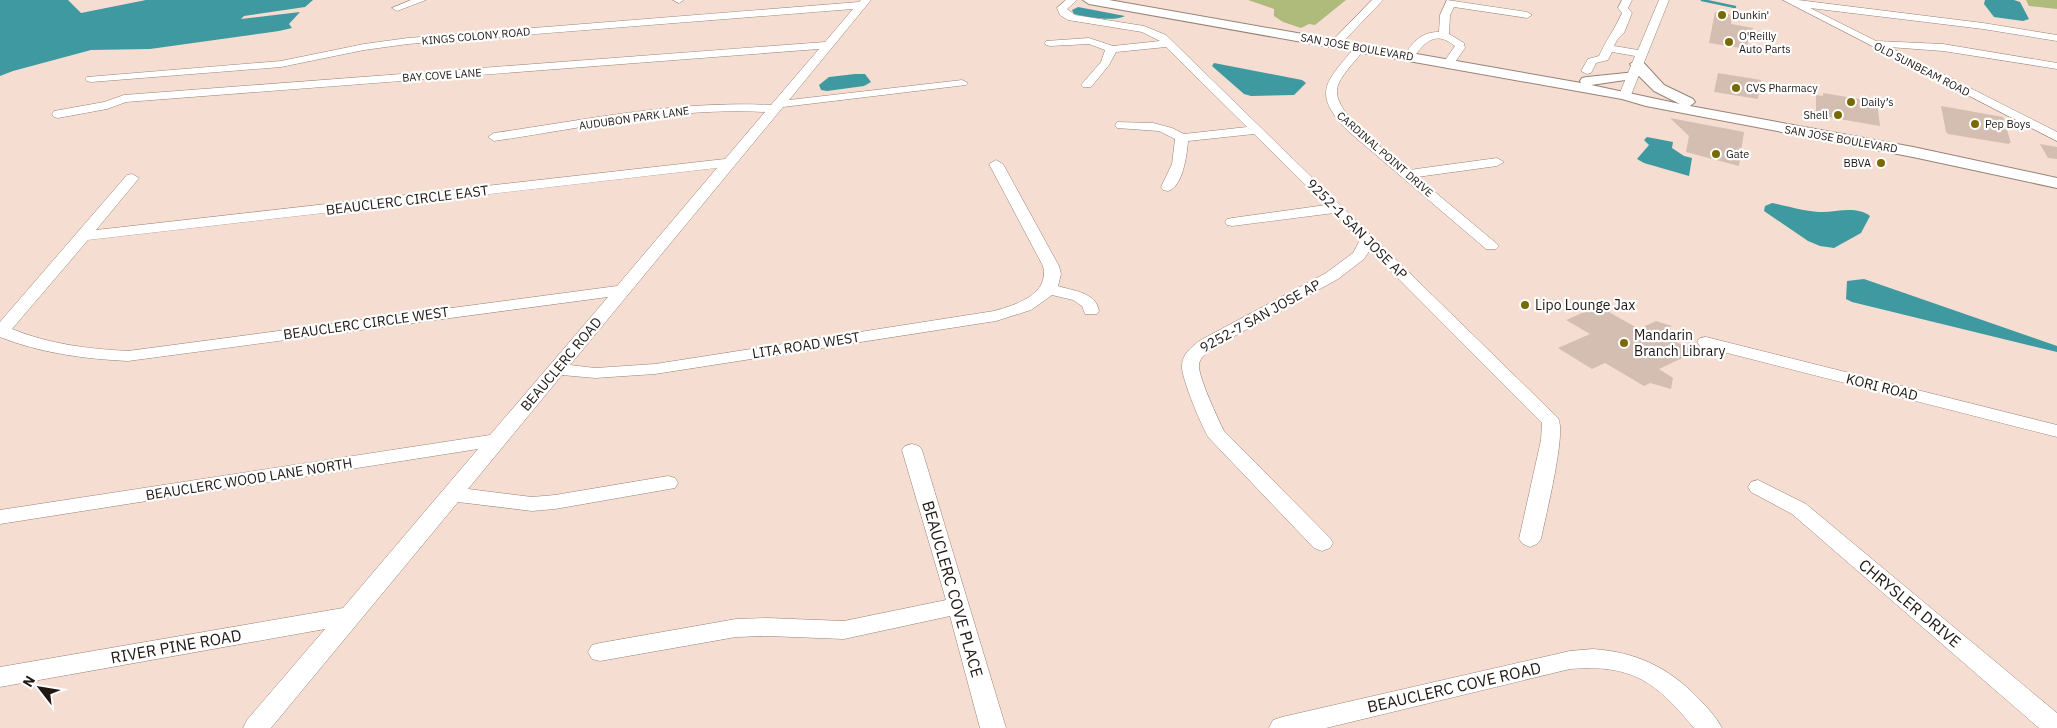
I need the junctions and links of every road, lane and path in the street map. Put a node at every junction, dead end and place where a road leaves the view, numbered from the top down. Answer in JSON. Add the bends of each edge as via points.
{"nodes":[{"id":1,"x":421,"y":0,"type":"edge"},
{"id":2,"x":1072,"y":0,"type":"edge"},
{"id":3,"x":1089,"y":0,"type":"edge"},
{"id":4,"x":1378,"y":0,"type":"edge"},
{"id":5,"x":1626,"y":0,"type":"edge"},
{"id":6,"x":1664,"y":0,"type":"edge"},
{"id":7,"x":1451,"y":1,"type":"edge"},
{"id":8,"x":1790,"y":1,"type":"edge"},
{"id":9,"x":864,"y":3,"type":"edge"},
{"id":10,"x":397,"y":8,"type":"dead end"},
{"id":11,"x":1527,"y":15,"type":"dead end"},
{"id":12,"x":1971,"y":26,"type":"junction"},
{"id":13,"x":1444,"y":35,"type":"junction"},
{"id":14,"x":2057,"y":38,"type":"edge"},
{"id":15,"x":1050,"y":44,"type":"dead end"},
{"id":16,"x":1168,"y":44,"type":"junction"},
{"id":17,"x":1336,"y":44,"type":"junction"},
{"id":18,"x":1871,"y":44,"type":"junction"},
{"id":19,"x":828,"y":45,"type":"junction"},
{"id":20,"x":1360,"y":48,"type":"junction"},
{"id":21,"x":1608,"y":48,"type":"junction"},
{"id":22,"x":1111,"y":49,"type":"junction"},
{"id":23,"x":1971,"y":51,"type":"junction"},
{"id":24,"x":1409,"y":56,"type":"junction"},
{"id":25,"x":1448,"y":63,"type":"junction"},
{"id":26,"x":1637,"y":64,"type":"junction"},
{"id":27,"x":2057,"y":66,"type":"edge"},
{"id":28,"x":1587,"y":71,"type":"dead end"},
{"id":29,"x":91,"y":79,"type":"dead end"},
{"id":30,"x":1556,"y":83,"type":"junction"},
{"id":31,"x":1087,"y":85,"type":"dead end"},
{"id":32,"x":891,"y":89,"type":"dead end"},
{"id":33,"x":1625,"y":95,"type":"junction"},
{"id":34,"x":1693,"y":104,"type":"junction"},
{"id":35,"x":776,"y":107,"type":"junction"},
{"id":36,"x":58,"y":114,"type":"dead end"},
{"id":37,"x":1121,"y":125,"type":"dead end"},
{"id":38,"x":1256,"y":130,"type":"junction"},
{"id":39,"x":494,"y":137,"type":"dead end"},
{"id":40,"x":2057,"y":137,"type":"edge"},
{"id":41,"x":1182,"y":138,"type":"junction"},
{"id":42,"x":1498,"y":162,"type":"dead end"},
{"id":43,"x":729,"y":163,"type":"junction"},
{"id":44,"x":996,"y":164,"type":"dead end"},
{"id":45,"x":2057,"y":172,"type":"edge"},
{"id":46,"x":1406,"y":174,"type":"junction"},
{"id":47,"x":132,"y":178,"type":"dead end"},
{"id":48,"x":2057,"y":183,"type":"edge"},
{"id":49,"x":1168,"y":187,"type":"dead end"},
{"id":50,"x":1337,"y":208,"type":"junction"},
{"id":51,"x":1232,"y":222,"type":"dead end"},
{"id":52,"x":84,"y":236,"type":"junction"},
{"id":53,"x":1368,"y":239,"type":"junction"},
{"id":54,"x":1491,"y":246,"type":"dead end"},
{"id":55,"x":622,"y":290,"type":"junction"},
{"id":56,"x":1049,"y":290,"type":"junction"},
{"id":57,"x":1091,"y":311,"type":"dead end"},
{"id":58,"x":1706,"y":342,"type":"dead end"},
{"id":59,"x":556,"y":370,"type":"junction"},
{"id":60,"x":2057,"y":432,"type":"edge"},
{"id":61,"x":498,"y":440,"type":"junction"},
{"id":62,"x":912,"y":450,"type":"dead end"},
{"id":63,"x":668,"y":483,"type":"dead end"},
{"id":64,"x":1758,"y":487,"type":"dead end"},
{"id":65,"x":452,"y":494,"type":"junction"},
{"id":66,"x":0,"y":517,"type":"edge"},
{"id":67,"x":1530,"y":539,"type":"dead end"},
{"id":68,"x":1322,"y":543,"type":"dead end"},
{"id":69,"x":959,"y":606,"type":"junction"},
{"id":70,"x":352,"y":615,"type":"junction"},
{"id":71,"x":600,"y":652,"type":"dead end"},
{"id":72,"x":0,"y":677,"type":"edge"},
{"id":73,"x":256,"y":728,"type":"edge"},
{"id":74,"x":993,"y":728,"type":"edge"},
{"id":75,"x":1282,"y":728,"type":"edge"},
{"id":76,"x":1709,"y":728,"type":"edge"},
{"id":77,"x":2057,"y":728,"type":"edge"}],
"edges":[{"from":1,"to":10,"type":"street"},
{"from":2,"to":16,"type":"street","name":"9252-1 SAN JOSE AP","via":[[1062,8],[1072,18],[1150,31]]},
{"from":3,"to":17,"type":"main road","name":"SAN JOSE BOULEVARD"},
{"from":4,"to":17,"type":"street"},
{"from":5,"to":21,"type":"street","via":[[1623,8],[1627,13],[1619,33],[1612,38]]},
{"from":6,"to":26,"type":"street"},
{"from":7,"to":11,"type":"street"},
{"from":7,"to":13,"type":"street","via":[[1443,23]]},
{"from":8,"to":12,"type":"street"},
{"from":8,"to":18,"type":"street","name":"OLD SUNBEAM ROAD"},
{"from":9,"to":19,"type":"street","name":"BEAUCLERC ROAD"},
{"from":9,"to":29,"type":"street","name":"KINGS COLONY ROAD","via":[[408,41],[281,64]]},
{"from":12,"to":14,"type":"street"},
{"from":12,"to":23,"type":"street","via":[[1975,38],[1970,42]]},
{"from":13,"to":24,"type":"street","via":[[1425,38]]},
{"from":13,"to":25,"type":"street","via":[[1460,45]]},
{"from":15,"to":22,"type":"street","via":[[1092,40]]},
{"from":16,"to":22,"type":"street"},
{"from":16,"to":38,"type":"street","name":"9252-1 SAN JOSE AP"},
{"from":17,"to":20,"type":"main road","name":"SAN JOSE BOULEVARD"},
{"from":18,"to":23,"type":"street","via":[[1902,42]]},
{"from":18,"to":40,"type":"street","name":"OLD SUNBEAM ROAD"},
{"from":19,"to":35,"type":"street","name":"BEAUCLERC ROAD"},
{"from":19,"to":36,"type":"street","name":"BAY COVE LANE","via":[[124,99]]},
{"from":20,"to":24,"type":"main road","name":"SAN JOSE BOULEVARD"},
{"from":20,"to":46,"type":"street","name":"CARDINAL POINT DRIVE","via":[[1331,86],[1331,102],[1340,118]]},
{"from":21,"to":26,"type":"street"},
{"from":21,"to":28,"type":"street","via":[[1604,58],[1592,61]]},
{"from":22,"to":31,"type":"street","via":[[1104,65]]},
{"from":23,"to":27,"type":"street"},
{"from":24,"to":25,"type":"main road","name":"SAN JOSE BOULEVARD"},
{"from":25,"to":30,"type":"main road","name":"SAN JOSE BOULEVARD"},
{"from":26,"to":30,"type":"main road","via":[[1595,81]]},
{"from":26,"to":33,"type":"street"},
{"from":26,"to":34,"type":"main road","via":[[1658,89]]},
{"from":30,"to":33,"type":"main road","name":"SAN JOSE BOULEVARD"},
{"from":32,"to":35,"type":"street","name":"AUDUBON PARK LANE"},
{"from":33,"to":34,"type":"main road","name":"SAN JOSE BOULEVARD","via":[[1646,95]]},
{"from":33,"to":48,"type":"main road","name":"SAN JOSE BOULEVARD","via":[[1646,102],[1913,152]]},
{"from":34,"to":45,"type":"main road","name":"SAN JOSE BOULEVARD","via":[[1932,145]]},
{"from":35,"to":39,"type":"street","name":"AUDUBON PARK LANE","via":[[672,112]]},
{"from":35,"to":43,"type":"street","name":"BEAUCLERC ROAD"},
{"from":37,"to":41,"type":"street","via":[[1162,128]]},
{"from":38,"to":41,"type":"street"},
{"from":38,"to":50,"type":"street","name":"9252-1 SAN JOSE AP"},
{"from":41,"to":49,"type":"street","via":[[1179,164]]},
{"from":42,"to":46,"type":"street"},
{"from":43,"to":52,"type":"street","name":"BEAUCLERC CIRCLE EAST"},
{"from":43,"to":55,"type":"street","name":"BEAUCLERC ROAD"},
{"from":44,"to":56,"type":"street","via":[[1051,266],[1053,274]]},
{"from":46,"to":54,"type":"street","name":"CARDINAL POINT DRIVE"},
{"from":47,"to":52,"type":"street"},
{"from":50,"to":51,"type":"street"},
{"from":50,"to":53,"type":"street","name":"9252-1 SAN JOSE AP"},
{"from":52,"to":55,"type":"street","name":"BEAUCLERC CIRCLE WEST","via":[[1,331],[19,340],[128,356]]},
{"from":53,"to":67,"type":"street","name":"9252-1 SAN JOSE AP","via":[[1551,422],[1551,440]]},
{"from":53,"to":68,"type":"street","name":"9252-7 SAN JOSE AP","via":[[1359,256],[1332,276],[1205,345],[1193,355],[1191,362],[1197,390],[1216,434]]},
{"from":55,"to":59,"type":"street","name":"BEAUCLERC ROAD"},
{"from":56,"to":57,"type":"street","via":[[1078,297],[1090,304]]},
{"from":56,"to":59,"type":"street","name":"LITA ROAD WEST","via":[[1025,307],[996,316],[655,369],[596,373]]},
{"from":58,"to":60,"type":"street","name":"KORI ROAD"},
{"from":59,"to":61,"type":"street","name":"BEAUCLERC ROAD"},
{"from":61,"to":65,"type":"street","name":"BEAUCLERC ROAD"},
{"from":61,"to":66,"type":"street","name":"BEAUCLERC WOOD LANE NORTH"},
{"from":62,"to":69,"type":"street","name":"BEAUCLERC COVE PLACE"},
{"from":63,"to":65,"type":"street","via":[[532,504]]},
{"from":64,"to":77,"type":"street","name":"CHRYSLER DRIVE","via":[[1799,509]]},
{"from":65,"to":70,"type":"street","name":"BEAUCLERC ROAD"},
{"from":69,"to":71,"type":"street","via":[[844,630],[736,628]]},
{"from":69,"to":74,"type":"street","name":"BEAUCLERC COVE PLACE"},
{"from":70,"to":72,"type":"street","name":"RIVER PINE ROAD"},
{"from":70,"to":73,"type":"street","name":"BEAUCLERC ROAD"},
{"from":75,"to":76,"type":"street","name":"BEAUCLERC COVE ROAD","via":[[1570,660],[1603,657],[1649,671],[1678,691]]}]}
